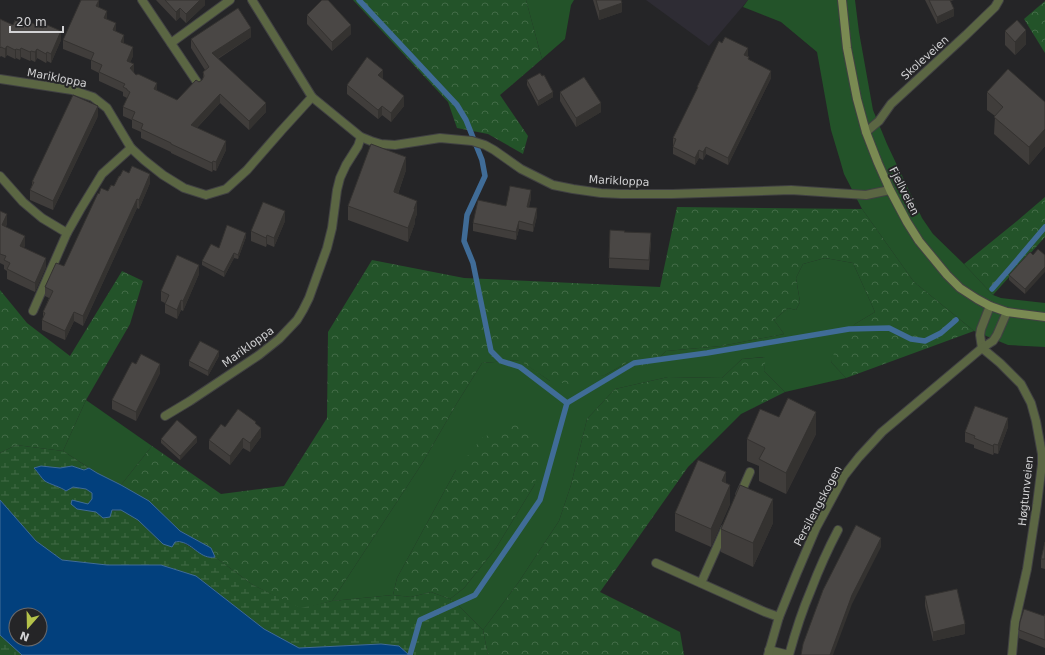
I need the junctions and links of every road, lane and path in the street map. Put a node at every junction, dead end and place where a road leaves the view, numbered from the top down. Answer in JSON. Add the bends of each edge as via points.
{"nodes":[{"id":1,"x":142,"y":0,"type":"edge"},
{"id":2,"x":230,"y":0,"type":"edge"},
{"id":3,"x":252,"y":0,"type":"edge"},
{"id":4,"x":842,"y":0,"type":"edge"},
{"id":5,"x":999,"y":0,"type":"edge"},
{"id":6,"x":171,"y":43,"type":"junction"},
{"id":7,"x":0,"y":80,"type":"edge"},
{"id":8,"x":199,"y":85,"type":"edge"},
{"id":9,"x":312,"y":97,"type":"junction"},
{"id":10,"x":866,"y":132,"type":"junction"},
{"id":11,"x":361,"y":137,"type":"junction"},
{"id":12,"x":131,"y":148,"type":"junction"},
{"id":13,"x":0,"y":176,"type":"edge"},
{"id":14,"x":890,"y":190,"type":"junction"},
{"id":15,"x":67,"y":233,"type":"junction"},
{"id":16,"x":990,"y":306,"type":"junction"},
{"id":17,"x":33,"y":311,"type":"dead end"},
{"id":18,"x":1006,"y":312,"type":"junction"},
{"id":19,"x":1045,"y":317,"type":"edge"},
{"id":20,"x":982,"y":348,"type":"junction"},
{"id":21,"x":165,"y":416,"type":"dead end"},
{"id":22,"x":750,"y":472,"type":"dead end"},
{"id":23,"x":738,"y":499,"type":"edge"},
{"id":24,"x":729,"y":520,"type":"edge"},
{"id":25,"x":838,"y":530,"type":"dead end"},
{"id":26,"x":656,"y":563,"type":"dead end"},
{"id":27,"x":701,"y":583,"type":"junction"},
{"id":28,"x":779,"y":617,"type":"junction"},
{"id":29,"x":769,"y":652,"type":"edge"},
{"id":30,"x":1012,"y":655,"type":"edge"}],
"edges":[{"from":1,"to":6,"type":"street"},
{"from":2,"to":6,"type":"street"},
{"from":3,"to":9,"type":"street","name":"Marikloppa"},
{"from":4,"to":10,"type":"main road","name":"Fjellveien","via":[[847,48]]},
{"from":5,"to":10,"type":"street","name":"Skoleveien","via":[[966,35],[891,104],[879,121]]},
{"from":6,"to":8,"type":"street"},
{"from":7,"to":12,"type":"street","name":"Marikloppa","via":[[72,90],[93,97],[106,108]]},
{"from":9,"to":11,"type":"street","name":"Marikloppa"},
{"from":9,"to":12,"type":"street","name":"Marikloppa","via":[[232,184],[226,189],[206,195],[184,188]]},
{"from":10,"to":14,"type":"main road","name":"Fjellveien"},
{"from":11,"to":14,"type":"street","name":"Marikloppa","via":[[381,144],[395,145],[440,138],[472,141],[485,145],[521,169],[554,185],[587,191],[648,194],[791,190],[866,195]]},
{"from":11,"to":21,"type":"street","name":"Marikloppa","via":[[340,178],[327,248],[309,298],[297,320],[260,355]]},
{"from":12,"to":15,"type":"street","via":[[102,174]]},
{"from":13,"to":15,"type":"street","via":[[23,202],[42,218]]},
{"from":14,"to":16,"type":"main road","name":"Fjellveien","via":[[919,241],[947,276],[960,288]]},
{"from":15,"to":17,"type":"street"},
{"from":16,"to":18,"type":"main road","name":"Fjellveien"},
{"from":16,"to":20,"type":"street","via":[[981,329]]},
{"from":18,"to":19,"type":"main road","name":"Fjellveien"},
{"from":18,"to":20,"type":"street","name":"Persilengskogen","via":[[994,341]]},
{"from":20,"to":28,"type":"street","name":"Persilengskogen","via":[[882,432],[844,476],[816,528]]},
{"from":20,"to":30,"type":"street","name":"Høgtunveien","via":[[1021,384],[1036,421],[1042,454],[1038,498],[1015,622]]},
{"from":22,"to":23,"type":"street"},
{"from":24,"to":27,"type":"street"},
{"from":25,"to":29,"type":"street","via":[[811,589],[789,655]]},
{"from":26,"to":27,"type":"street"},
{"from":27,"to":28,"type":"street"},
{"from":28,"to":29,"type":"street","name":"Persilengskogen"}]}
